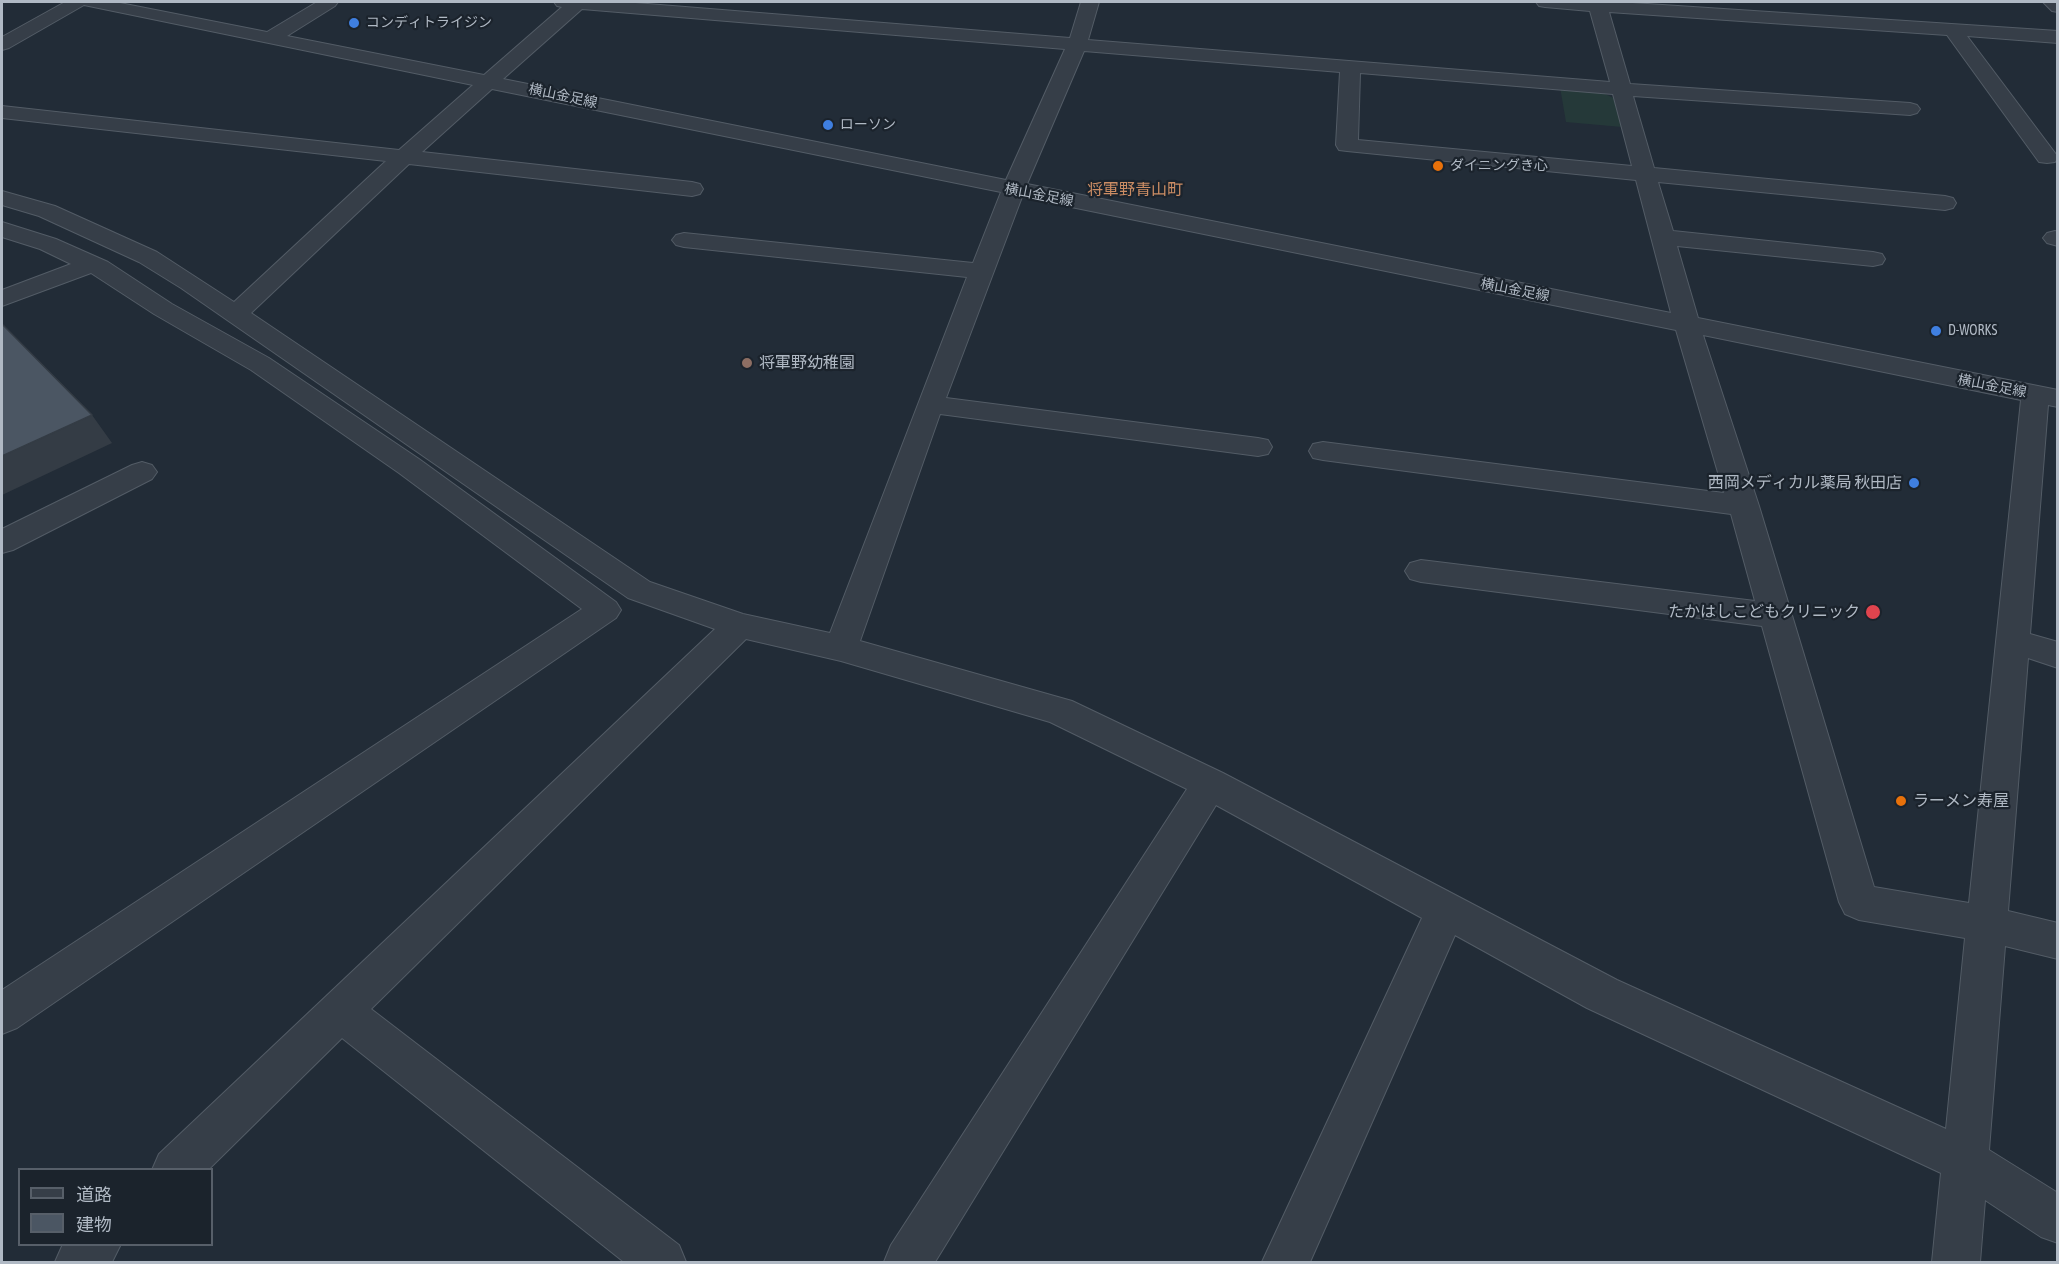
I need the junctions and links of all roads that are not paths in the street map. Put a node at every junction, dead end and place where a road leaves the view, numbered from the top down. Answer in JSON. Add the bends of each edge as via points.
{"nodes":[{"id":1,"x":77,"y":2,"type":"edge"},
{"id":2,"x":92,"y":2,"type":"edge"},
{"id":3,"x":329,"y":2,"type":"edge"},
{"id":4,"x":573,"y":2,"type":"edge"},
{"id":5,"x":1090,"y":2,"type":"edge"},
{"id":6,"x":1545,"y":2,"type":"edge"},
{"id":7,"x":1792,"y":2,"type":"edge"},
{"id":8,"x":2052,"y":2,"type":"edge"},
{"id":9,"x":1629,"y":4,"type":"edge"},
{"id":10,"x":1598,"y":5,"type":"junction"},
{"id":11,"x":2058,"y":7,"type":"edge"},
{"id":12,"x":1802,"y":20,"type":"junction"},
{"id":13,"x":1953,"y":30,"type":"junction"},
{"id":14,"x":272,"y":37,"type":"junction"},
{"id":15,"x":2058,"y":37,"type":"edge"},
{"id":16,"x":1078,"y":42,"type":"junction"},
{"id":17,"x":2,"y":44,"type":"edge"},
{"id":18,"x":1350,"y":66,"type":"junction"},
{"id":19,"x":489,"y":81,"type":"junction"},
{"id":20,"x":1620,"y":89,"type":"junction"},
{"id":21,"x":1910,"y":109,"type":"dead end"},
{"id":22,"x":2,"y":112,"type":"edge"},
{"id":23,"x":406,"y":155,"type":"junction"},
{"id":24,"x":2047,"y":157,"type":"dead end"},
{"id":25,"x":1644,"y":175,"type":"junction"},
{"id":26,"x":692,"y":189,"type":"dead end"},
{"id":27,"x":1012,"y":190,"type":"junction"},
{"id":28,"x":2,"y":198,"type":"edge"},
{"id":29,"x":1945,"y":202,"type":"dead end"},
{"id":30,"x":2,"y":229,"type":"edge"},
{"id":31,"x":1662,"y":237,"type":"junction"},
{"id":32,"x":684,"y":240,"type":"dead end"},
{"id":33,"x":1873,"y":259,"type":"dead end"},
{"id":34,"x":92,"y":264,"type":"junction"},
{"id":35,"x":982,"y":271,"type":"junction"},
{"id":36,"x":2,"y":299,"type":"edge"},
{"id":37,"x":236,"y":314,"type":"junction"},
{"id":38,"x":1687,"y":324,"type":"junction"},
{"id":39,"x":2046,"y":397,"type":"edge"},
{"id":40,"x":930,"y":404,"type":"junction"},
{"id":41,"x":1258,"y":447,"type":"dead end"},
{"id":42,"x":1323,"y":451,"type":"dead end"},
{"id":43,"x":142,"y":472,"type":"dead end"},
{"id":44,"x":1744,"y":506,"type":"junction"},
{"id":45,"x":2,"y":542,"type":"edge"},
{"id":46,"x":1421,"y":571,"type":"dead end"},
{"id":47,"x":1776,"y":616,"type":"junction"},
{"id":48,"x":740,"y":625,"type":"junction"},
{"id":49,"x":2013,"y":641,"type":"junction"},
{"id":50,"x":841,"y":648,"type":"junction"},
{"id":51,"x":2058,"y":655,"type":"edge"},
{"id":52,"x":1210,"y":784,"type":"junction"},
{"id":53,"x":1446,"y":910,"type":"junction"},
{"id":54,"x":1986,"y":924,"type":"junction"},
{"id":55,"x":2058,"y":941,"type":"edge"},
{"id":56,"x":340,"y":1010,"type":"junction"},
{"id":57,"x":2,"y":1014,"type":"edge"},
{"id":58,"x":1965,"y":1161,"type":"junction"},
{"id":59,"x":177,"y":1168,"type":"edge"},
{"id":60,"x":2058,"y":1220,"type":"edge"},
{"id":61,"x":96,"y":1246,"type":"edge"},
{"id":62,"x":79,"y":1263,"type":"edge"},
{"id":63,"x":662,"y":1263,"type":"edge"},
{"id":64,"x":908,"y":1263,"type":"edge"},
{"id":65,"x":1286,"y":1263,"type":"edge"},
{"id":66,"x":1956,"y":1263,"type":"edge"}],
"edges":[{"from":1,"to":17,"type":"street"},
{"from":2,"to":14,"type":"street","name":"横山金足線"},
{"from":3,"to":14,"type":"street"},
{"from":4,"to":16,"type":"street"},
{"from":4,"to":19,"type":"street"},
{"from":5,"to":16,"type":"street"},
{"from":6,"to":10,"type":"street"},
{"from":7,"to":12,"type":"street"},
{"from":8,"to":11,"type":"street"},
{"from":9,"to":10,"type":"street"},
{"from":9,"to":12,"type":"street"},
{"from":10,"to":20,"type":"street"},
{"from":12,"to":13,"type":"street"},
{"from":13,"to":15,"type":"street"},
{"from":13,"to":24,"type":"street"},
{"from":14,"to":19,"type":"street","name":"横山金足線"},
{"from":16,"to":18,"type":"street"},
{"from":16,"to":27,"type":"street"},
{"from":18,"to":20,"type":"street"},
{"from":18,"to":25,"type":"street","via":[[1347,145]]},
{"from":19,"to":23,"type":"street"},
{"from":19,"to":27,"type":"street","name":"横山金足線"},
{"from":20,"to":21,"type":"street"},
{"from":20,"to":25,"type":"street"},
{"from":22,"to":23,"type":"street"},
{"from":23,"to":26,"type":"street"},
{"from":23,"to":37,"type":"street"},
{"from":25,"to":29,"type":"street"},
{"from":25,"to":31,"type":"street"},
{"from":27,"to":35,"type":"street"},
{"from":27,"to":38,"type":"street","name":"横山金足線"},
{"from":28,"to":37,"type":"street","via":[[47,211],[148,257]]},
{"from":30,"to":34,"type":"street"},
{"from":31,"to":33,"type":"street"},
{"from":31,"to":38,"type":"street"},
{"from":32,"to":35,"type":"street"},
{"from":34,"to":36,"type":"street"},
{"from":34,"to":57,"type":"street","via":[[260,364],[409,466],[605,610]]},
{"from":35,"to":40,"type":"street"},
{"from":37,"to":48,"type":"street","via":[[639,590]]},
{"from":38,"to":39,"type":"street","name":"横山金足線"},
{"from":38,"to":44,"type":"street"},
{"from":39,"to":49,"type":"street"},
{"from":40,"to":41,"type":"street"},
{"from":40,"to":50,"type":"street"},
{"from":42,"to":44,"type":"street"},
{"from":43,"to":45,"type":"street"},
{"from":44,"to":47,"type":"street"},
{"from":46,"to":47,"type":"street"},
{"from":47,"to":54,"type":"street","via":[[1859,902]]},
{"from":48,"to":50,"type":"street"},
{"from":48,"to":56,"type":"street"},
{"from":49,"to":51,"type":"street"},
{"from":49,"to":54,"type":"street"},
{"from":50,"to":52,"type":"street","via":[[1060,711]]},
{"from":52,"to":53,"type":"street"},
{"from":52,"to":64,"type":"street"},
{"from":53,"to":58,"type":"street","via":[[1602,994]]},
{"from":53,"to":65,"type":"street"},
{"from":54,"to":55,"type":"street"},
{"from":54,"to":58,"type":"street"},
{"from":56,"to":59,"type":"street"},
{"from":56,"to":63,"type":"street"},
{"from":58,"to":60,"type":"street"},
{"from":58,"to":66,"type":"street"},
{"from":61,"to":62,"type":"street"}]}
